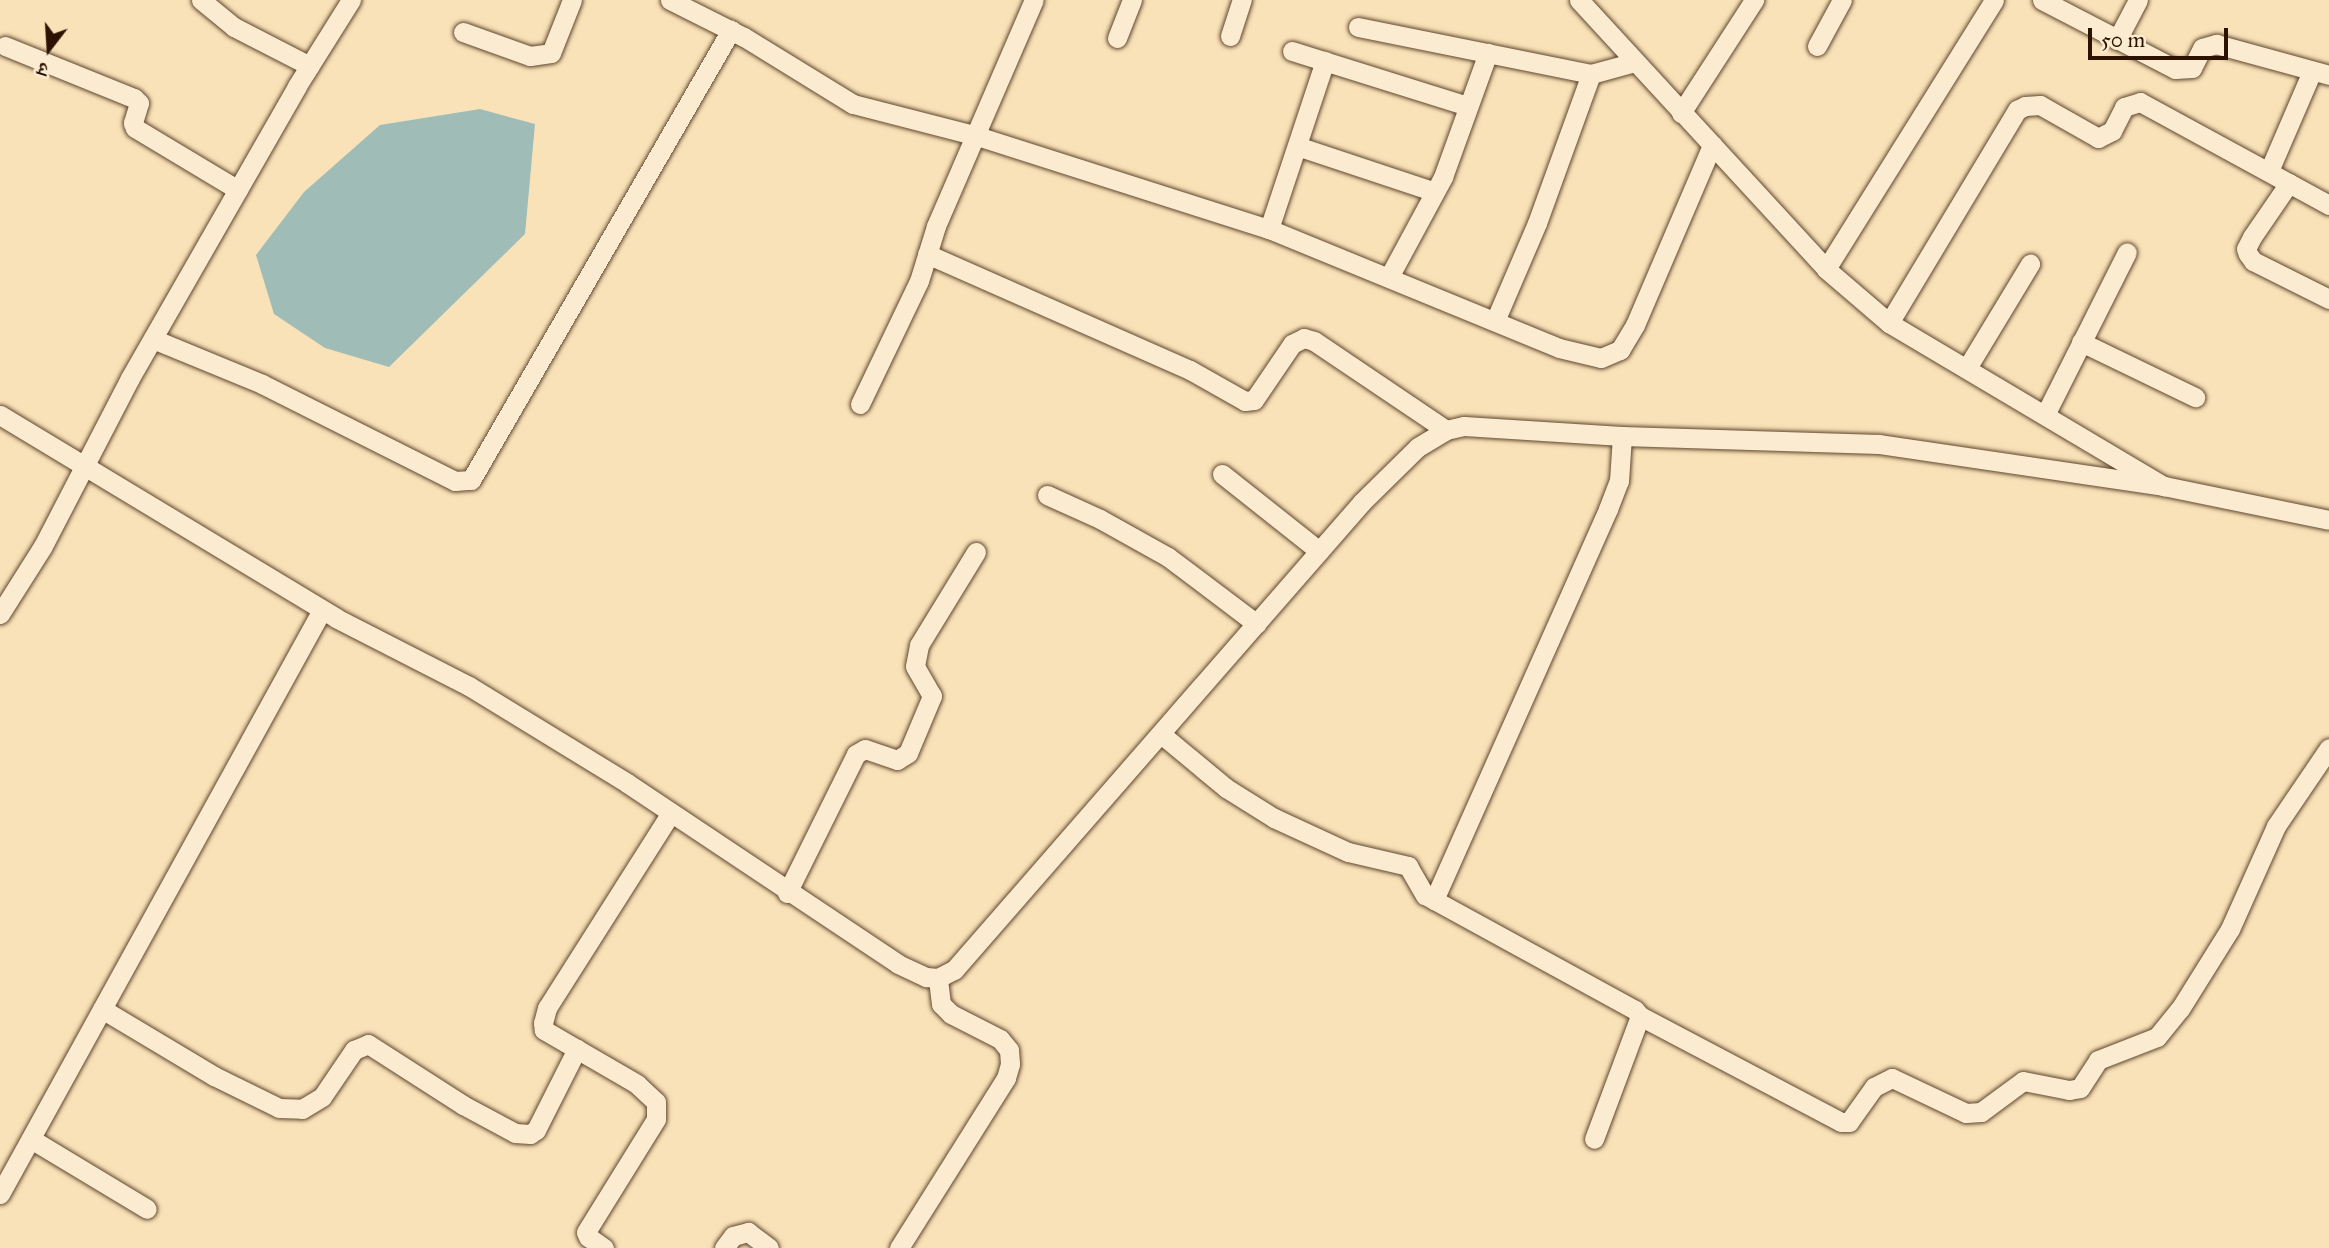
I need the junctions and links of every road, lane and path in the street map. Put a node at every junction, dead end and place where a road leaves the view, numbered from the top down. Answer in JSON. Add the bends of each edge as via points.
{"nodes":[{"id":1,"x":201,"y":0,"type":"edge"},
{"id":2,"x":351,"y":0,"type":"edge"},
{"id":3,"x":572,"y":0,"type":"edge"},
{"id":4,"x":670,"y":0,"type":"edge"},
{"id":5,"x":1034,"y":0,"type":"edge"},
{"id":6,"x":1132,"y":0,"type":"edge"},
{"id":7,"x":1242,"y":0,"type":"edge"},
{"id":8,"x":1579,"y":0,"type":"edge"},
{"id":9,"x":1754,"y":0,"type":"edge"},
{"id":10,"x":1842,"y":0,"type":"edge"},
{"id":11,"x":1994,"y":0,"type":"edge"},
{"id":12,"x":2042,"y":0,"type":"edge"},
{"id":13,"x":2138,"y":0,"type":"edge"},
{"id":14,"x":1358,"y":27,"type":"dead end"},
{"id":15,"x":731,"y":30,"type":"junction"},
{"id":16,"x":463,"y":32,"type":"dead end"},
{"id":17,"x":1230,"y":36,"type":"dead end"},
{"id":18,"x":1117,"y":38,"type":"dead end"},
{"id":19,"x":2117,"y":40,"type":"junction"},
{"id":20,"x":5,"y":46,"type":"dead end"},
{"id":21,"x":1817,"y":46,"type":"dead end"},
{"id":22,"x":1292,"y":51,"type":"dead end"},
{"id":23,"x":1488,"y":53,"type":"junction"},
{"id":24,"x":1325,"y":61,"type":"junction"},
{"id":25,"x":1635,"y":62,"type":"junction"},
{"id":26,"x":310,"y":66,"type":"junction"},
{"id":27,"x":2320,"y":73,"type":"edge"},
{"id":28,"x":1591,"y":74,"type":"junction"},
{"id":29,"x":1468,"y":106,"type":"junction"},
{"id":30,"x":1681,"y":113,"type":"junction"},
{"id":31,"x":974,"y":135,"type":"junction"},
{"id":32,"x":1712,"y":145,"type":"junction"},
{"id":33,"x":1297,"y":146,"type":"junction"},
{"id":34,"x":2269,"y":171,"type":"junction"},
{"id":35,"x":2289,"y":183,"type":"junction"},
{"id":36,"x":238,"y":190,"type":"junction"},
{"id":37,"x":1434,"y":192,"type":"junction"},
{"id":38,"x":2329,"y":205,"type":"edge"},
{"id":39,"x":1269,"y":229,"type":"junction"},
{"id":40,"x":2127,"y":252,"type":"dead end"},
{"id":41,"x":927,"y":254,"type":"junction"},
{"id":42,"x":2030,"y":264,"type":"dead end"},
{"id":43,"x":1826,"y":269,"type":"junction"},
{"id":44,"x":1389,"y":277,"type":"junction"},
{"id":45,"x":2329,"y":299,"type":"edge"},
{"id":46,"x":1495,"y":321,"type":"junction"},
{"id":47,"x":1889,"y":323,"type":"junction"},
{"id":48,"x":153,"y":339,"type":"junction"},
{"id":49,"x":2081,"y":342,"type":"junction"},
{"id":50,"x":1967,"y":368,"type":"junction"},
{"id":51,"x":2195,"y":397,"type":"dead end"},
{"id":52,"x":860,"y":404,"type":"dead end"},
{"id":53,"x":0,"y":415,"type":"edge"},
{"id":54,"x":2045,"y":415,"type":"junction"},
{"id":55,"x":1446,"y":430,"type":"junction"},
{"id":56,"x":1622,"y":436,"type":"junction"},
{"id":57,"x":86,"y":467,"type":"junction"},
{"id":58,"x":1222,"y":474,"type":"dead end"},
{"id":59,"x":2164,"y":485,"type":"junction"},
{"id":60,"x":1047,"y":495,"type":"dead end"},
{"id":61,"x":2329,"y":520,"type":"edge"},
{"id":62,"x":1319,"y":551,"type":"junction"},
{"id":63,"x":976,"y":552,"type":"dead end"},
{"id":64,"x":322,"y":610,"type":"junction"},
{"id":65,"x":0,"y":614,"type":"edge"},
{"id":66,"x":1257,"y":624,"type":"junction"},
{"id":67,"x":1161,"y":734,"type":"junction"},
{"id":68,"x":2329,"y":748,"type":"edge"},
{"id":69,"x":670,"y":814,"type":"junction"},
{"id":70,"x":787,"y":892,"type":"junction"},
{"id":71,"x":1434,"y":900,"type":"junction"},
{"id":72,"x":938,"y":978,"type":"junction"},
{"id":73,"x":102,"y":1009,"type":"junction"},
{"id":74,"x":1640,"y":1017,"type":"junction"},
{"id":75,"x":577,"y":1049,"type":"junction"},
{"id":76,"x":30,"y":1139,"type":"junction"},
{"id":77,"x":1594,"y":1139,"type":"dead end"},
{"id":78,"x":0,"y":1194,"type":"edge"},
{"id":79,"x":147,"y":1209,"type":"dead end"},
{"id":80,"x":604,"y":1248,"type":"edge"},
{"id":81,"x":724,"y":1248,"type":"edge"},
{"id":82,"x":769,"y":1248,"type":"edge"},
{"id":83,"x":899,"y":1248,"type":"edge"}],
"edges":[{"from":1,"to":26,"type":"street","via":[[234,27]]},
{"from":2,"to":26,"type":"street"},
{"from":3,"to":16,"type":"street","via":[[551,53],[530,55]]},
{"from":4,"to":15,"type":"street"},
{"from":5,"to":31,"type":"street"},
{"from":6,"to":18,"type":"street"},
{"from":7,"to":17,"type":"street"},
{"from":8,"to":25,"type":"street"},
{"from":9,"to":30,"type":"street"},
{"from":10,"to":21,"type":"street"},
{"from":11,"to":43,"type":"street"},
{"from":12,"to":19,"type":"street"},
{"from":13,"to":19,"type":"street"},
{"from":14,"to":23,"type":"street"},
{"from":15,"to":31,"type":"street","via":[[853,104]]},
{"from":15,"to":48,"type":"street","via":[[471,480],[455,481],[262,384]]},
{"from":19,"to":27,"type":"street","via":[[2175,69],[2192,68],[2202,48],[2216,44]]},
{"from":20,"to":36,"type":"street","via":[[134,98],[139,103],[135,128]]},
{"from":22,"to":24,"type":"street"},
{"from":23,"to":28,"type":"street"},
{"from":23,"to":29,"type":"street"},
{"from":24,"to":29,"type":"street"},
{"from":24,"to":33,"type":"street"},
{"from":25,"to":28,"type":"street"},
{"from":25,"to":30,"type":"street"},
{"from":26,"to":36,"type":"street"},
{"from":27,"to":34,"type":"street"},
{"from":28,"to":46,"type":"street","via":[[1537,223]]},
{"from":29,"to":37,"type":"street"},
{"from":30,"to":32,"type":"street"},
{"from":31,"to":39,"type":"street"},
{"from":31,"to":41,"type":"street"},
{"from":32,"to":43,"type":"street"},
{"from":32,"to":46,"type":"street","via":[[1620,350],[1601,358],[1559,348]]},
{"from":33,"to":37,"type":"street"},
{"from":33,"to":39,"type":"street"},
{"from":34,"to":35,"type":"street"},
{"from":34,"to":47,"type":"street","via":[[2140,102],[2124,107],[2112,131],[2098,138],[2040,104],[2025,106],[2017,110]]},
{"from":35,"to":38,"type":"street"},
{"from":35,"to":45,"type":"street","via":[[2246,249],[2253,261]]},
{"from":36,"to":48,"type":"street"},
{"from":37,"to":44,"type":"street"},
{"from":39,"to":44,"type":"street"},
{"from":40,"to":49,"type":"street"},
{"from":41,"to":52,"type":"street","via":[[919,281]]},
{"from":41,"to":55,"type":"street","via":[[1190,370],[1245,401],[1254,400],[1292,344],[1304,338],[1314,341]]},
{"from":42,"to":50,"type":"street"},
{"from":43,"to":47,"type":"street"},
{"from":44,"to":46,"type":"street"},
{"from":47,"to":50,"type":"street"},
{"from":48,"to":57,"type":"street"},
{"from":49,"to":51,"type":"street"},
{"from":49,"to":54,"type":"street"},
{"from":50,"to":54,"type":"street"},
{"from":53,"to":57,"type":"street"},
{"from":54,"to":59,"type":"street"},
{"from":55,"to":56,"type":"street","via":[[1464,426]]},
{"from":55,"to":62,"type":"street","via":[[1418,447]]},
{"from":56,"to":59,"type":"street","via":[[1879,444]]},
{"from":56,"to":71,"type":"street","via":[[1619,481],[1608,509]]},
{"from":57,"to":64,"type":"street"},
{"from":57,"to":65,"type":"street"},
{"from":58,"to":62,"type":"street"},
{"from":59,"to":61,"type":"street"},
{"from":60,"to":66,"type":"street","via":[[1168,557]]},
{"from":62,"to":66,"type":"street"},
{"from":63,"to":70,"type":"street","via":[[919,645],[915,666],[932,696],[908,753],[897,760],[865,749],[856,754]]},
{"from":64,"to":69,"type":"street","via":[[469,686]]},
{"from":64,"to":73,"type":"street"},
{"from":66,"to":67,"type":"street"},
{"from":67,"to":71,"type":"street","via":[[1226,788],[1274,818],[1348,852],[1408,866],[1424,895]]},
{"from":67,"to":72,"type":"street","via":[[954,970]]},
{"from":68,"to":74,"type":"street","via":[[2276,827],[2230,929],[2180,1009],[2157,1037],[2098,1060],[2080,1088],[2023,1081],[1981,1112],[1966,1113],[1892,1078],[1874,1087],[1849,1122],[1840,1122]]},
{"from":69,"to":70,"type":"street"},
{"from":69,"to":75,"type":"street","via":[[547,1008],[544,1030]]},
{"from":70,"to":72,"type":"street","via":[[898,964]]},
{"from":71,"to":74,"type":"street","via":[[1613,995]]},
{"from":72,"to":83,"type":"street","via":[[941,1004],[1000,1039],[1009,1050],[1010,1064],[1006,1078]]},
{"from":73,"to":75,"type":"street","via":[[214,1076],[279,1108],[302,1109],[322,1097],[354,1050],[368,1044],[514,1133],[536,1130]]},
{"from":73,"to":76,"type":"street"},
{"from":74,"to":77,"type":"street"},
{"from":75,"to":80,"type":"street","via":[[637,1084],[656,1102],[656,1119],[586,1232]]},
{"from":76,"to":78,"type":"street"},
{"from":76,"to":79,"type":"street"},
{"from":81,"to":82,"type":"street","via":[[733,1236],[748,1232]]}]}
